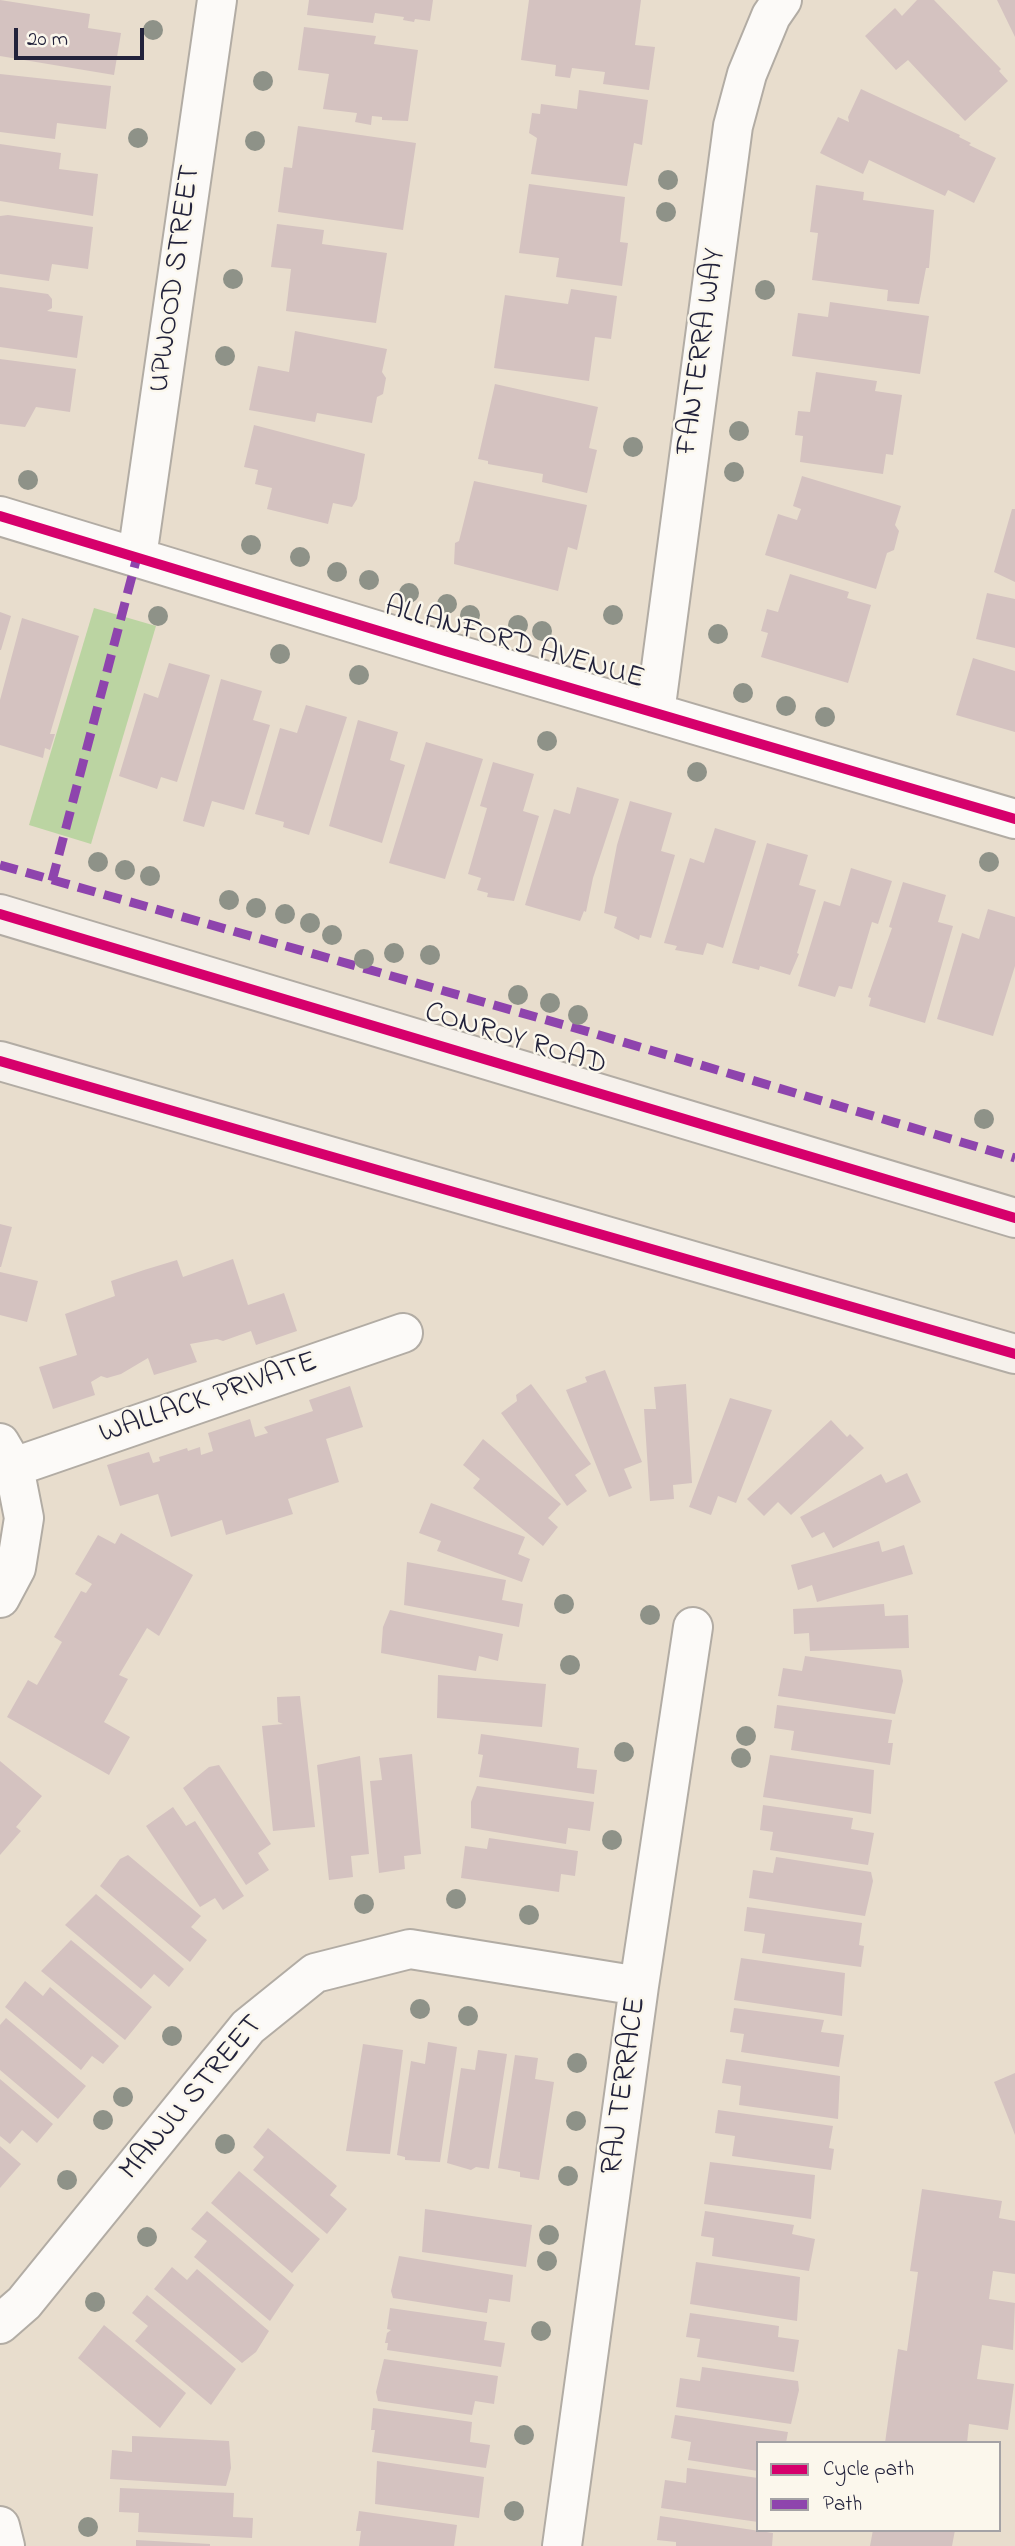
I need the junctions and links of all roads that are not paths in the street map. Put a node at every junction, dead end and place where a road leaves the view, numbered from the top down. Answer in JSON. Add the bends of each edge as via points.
{"nodes":[{"id":1,"x":217,"y":0,"type":"edge"},
{"id":2,"x":782,"y":0,"type":"edge"},
{"id":3,"x":0,"y":516,"type":"edge"},
{"id":4,"x":137,"y":557,"type":"junction"},
{"id":5,"x":655,"y":713,"type":"junction"},
{"id":6,"x":1015,"y":818,"type":"edge"},
{"id":7,"x":0,"y":914,"type":"edge"},
{"id":8,"x":0,"y":1061,"type":"edge"},
{"id":9,"x":1015,"y":1217,"type":"edge"},
{"id":10,"x":403,"y":1333,"type":"dead end"},
{"id":11,"x":1015,"y":1354,"type":"edge"},
{"id":12,"x":7,"y":1455,"type":"edge"},
{"id":13,"x":0,"y":1598,"type":"edge"},
{"id":14,"x":693,"y":1626,"type":"dead end"},
{"id":15,"x":639,"y":1986,"type":"junction"},
{"id":16,"x":0,"y":2324,"type":"edge"},
{"id":17,"x":0,"y":2526,"type":"edge"},
{"id":18,"x":5,"y":2546,"type":"edge"},
{"id":19,"x":562,"y":2546,"type":"edge"}],
"edges":[{"from":1,"to":4,"type":"street","name":"UPWOOD STREET"},
{"from":2,"to":5,"type":"street","name":"FANTERRA WAY","via":[[747,74],[733,126]]},
{"from":3,"to":4,"type":"street","name":"ALLANFORD AVENUE"},
{"from":4,"to":5,"type":"street","name":"ALLANFORD AVENUE"},
{"from":5,"to":6,"type":"street","name":"ALLANFORD AVENUE"},
{"from":7,"to":9,"type":"main road","name":"CONROY ROAD"},
{"from":8,"to":11,"type":"main road"},
{"from":10,"to":12,"type":"street","name":"WALLACK PRIVATE"},
{"from":12,"to":13,"type":"street","name":"WALLACK PRIVATE","via":[[24,1518],[16,1568]]},
{"from":14,"to":15,"type":"street","name":"RAJ TERRACE"},
{"from":15,"to":16,"type":"street","name":"MANJU STREET","via":[[410,1949],[316,1973],[248,2027],[24,2304]]},
{"from":15,"to":19,"type":"street","name":"RAJ TERRACE"},
{"from":17,"to":18,"type":"street"}]}
